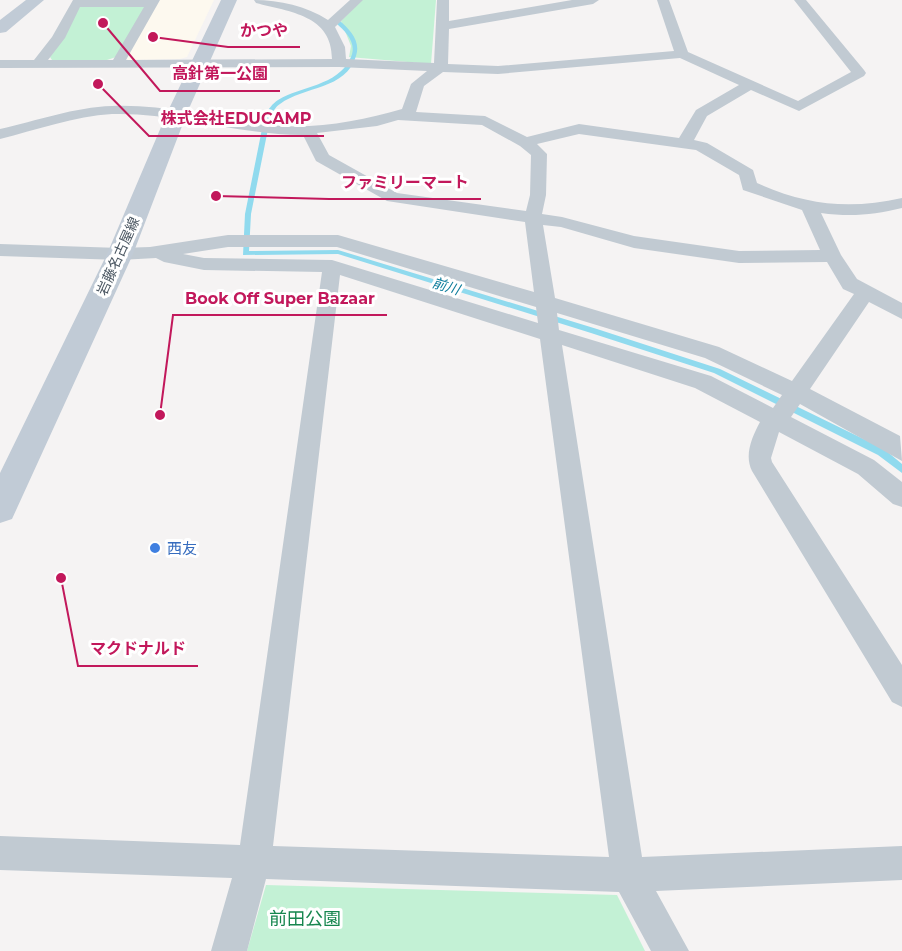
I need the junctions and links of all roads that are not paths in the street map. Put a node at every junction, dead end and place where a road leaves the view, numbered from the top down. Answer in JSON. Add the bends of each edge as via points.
{"nodes":[{"id":1,"x":36,"y":0,"type":"edge"},
{"id":2,"x":229,"y":0,"type":"edge"},
{"id":3,"x":260,"y":0,"type":"edge"},
{"id":4,"x":357,"y":0,"type":"edge"},
{"id":5,"x":443,"y":0,"type":"edge"},
{"id":6,"x":592,"y":0,"type":"edge"},
{"id":7,"x":663,"y":0,"type":"edge"},
{"id":8,"x":800,"y":0,"type":"edge"},
{"id":9,"x":153,"y":1,"type":"edge"},
{"id":10,"x":303,"y":6,"type":"edge"},
{"id":11,"x":329,"y":26,"type":"junction"},
{"id":12,"x":442,"y":26,"type":"junction"},
{"id":13,"x":0,"y":28,"type":"edge"},
{"id":14,"x":682,"y":54,"type":"junction"},
{"id":15,"x":39,"y":63,"type":"junction"},
{"id":16,"x":201,"y":63,"type":"junction"},
{"id":17,"x":341,"y":63,"type":"junction"},
{"id":18,"x":0,"y":64,"type":"edge"},
{"id":19,"x":117,"y":64,"type":"junction"},
{"id":20,"x":439,"y":68,"type":"junction"},
{"id":21,"x":750,"y":85,"type":"junction"},
{"id":22,"x":177,"y":113,"type":"junction"},
{"id":23,"x":397,"y":115,"type":"junction"},
{"id":24,"x":308,"y":130,"type":"junction"},
{"id":25,"x":0,"y":134,"type":"edge"},
{"id":26,"x":526,"y":143,"type":"junction"},
{"id":27,"x":684,"y":143,"type":"junction"},
{"id":28,"x":902,"y":203,"type":"edge"},
{"id":29,"x":809,"y":207,"type":"junction"},
{"id":30,"x":533,"y":217,"type":"junction"},
{"id":31,"x":0,"y":250,"type":"edge"},
{"id":32,"x":150,"y":253,"type":"junction"},
{"id":33,"x":120,"y":254,"type":"junction"},
{"id":34,"x":832,"y":256,"type":"junction"},
{"id":35,"x":332,"y":266,"type":"junction"},
{"id":36,"x":866,"y":292,"type":"junction"},
{"id":37,"x":902,"y":312,"type":"edge"},
{"id":38,"x":548,"y":319,"type":"junction"},
{"id":39,"x":785,"y":407,"type":"junction"},
{"id":40,"x":902,"y":451,"type":"edge"},
{"id":41,"x":902,"y":496,"type":"edge"},
{"id":42,"x":0,"y":508,"type":"edge"},
{"id":43,"x":902,"y":692,"type":"edge"},
{"id":44,"x":0,"y":853,"type":"edge"},
{"id":45,"x":254,"y":861,"type":"junction"},
{"id":46,"x":902,"y":863,"type":"edge"},
{"id":47,"x":628,"y":875,"type":"junction"},
{"id":48,"x":229,"y":951,"type":"edge"},
{"id":49,"x":671,"y":951,"type":"edge"}],
"edges":[{"from":1,"to":13,"type":"main road"},
{"from":2,"to":16,"type":"main road","name":"岩藤名古屋線"},
{"from":3,"to":10,"type":"street"},
{"from":4,"to":11,"type":"street"},
{"from":5,"to":12,"type":"street"},
{"from":6,"to":12,"type":"street"},
{"from":7,"to":14,"type":"street"},
{"from":8,"to":21,"type":"street","via":[[859,73],[799,107]]},
{"from":9,"to":15,"type":"street","via":[[76,3],[58,39]]},
{"from":9,"to":19,"type":"street"},
{"from":10,"to":11,"type":"street"},
{"from":11,"to":17,"type":"street","via":[[337,36]]},
{"from":12,"to":20,"type":"street"},
{"from":14,"to":20,"type":"street","via":[[498,70]]},
{"from":14,"to":21,"type":"street"},
{"from":15,"to":18,"type":"street"},
{"from":15,"to":19,"type":"street"},
{"from":16,"to":17,"type":"street"},
{"from":16,"to":19,"type":"street"},
{"from":16,"to":22,"type":"main road","name":"岩藤名古屋線"},
{"from":17,"to":20,"type":"street"},
{"from":20,"to":23,"type":"street","via":[[418,84],[408,112]]},
{"from":21,"to":27,"type":"street","via":[[701,113]]},
{"from":22,"to":24,"type":"street","via":[[272,130]]},
{"from":22,"to":25,"type":"street","via":[[111,110]]},
{"from":22,"to":33,"type":"main road","name":"岩藤名古屋線"},
{"from":23,"to":24,"type":"street"},
{"from":23,"to":26,"type":"street","via":[[485,121]]},
{"from":24,"to":30,"type":"street","via":[[322,158],[393,197]]},
{"from":26,"to":27,"type":"street","via":[[579,129]]},
{"from":26,"to":30,"type":"street","via":[[539,154]]},
{"from":27,"to":29,"type":"street","via":[[701,147],[747,173],[749,186],[778,200]]},
{"from":28,"to":29,"type":"street","via":[[863,211]]},
{"from":29,"to":34,"type":"street"},
{"from":30,"to":34,"type":"street","via":[[633,242],[739,257]]},
{"from":30,"to":38,"type":"street"},
{"from":31,"to":33,"type":"street"},
{"from":32,"to":33,"type":"street"},
{"from":32,"to":35,"type":"street","via":[[204,264]]},
{"from":32,"to":38,"type":"street","via":[[228,241],[338,241]]},
{"from":33,"to":42,"type":"main road","name":"岩藤名古屋線"},
{"from":34,"to":36,"type":"street","via":[[850,284]]},
{"from":35,"to":38,"type":"street"},
{"from":35,"to":45,"type":"street"},
{"from":36,"to":37,"type":"street"},
{"from":36,"to":39,"type":"street"},
{"from":38,"to":39,"type":"street","via":[[703,382]]},
{"from":38,"to":39,"type":"street","via":[[712,352]]},
{"from":38,"to":47,"type":"street"},
{"from":39,"to":40,"type":"street","via":[[892,443]]},
{"from":39,"to":41,"type":"street"},
{"from":39,"to":43,"type":"street","via":[[759,450],[760,464]]},
{"from":44,"to":45,"type":"street"},
{"from":45,"to":47,"type":"street"},
{"from":45,"to":48,"type":"street"},
{"from":46,"to":47,"type":"street"},
{"from":47,"to":49,"type":"street"}]}
